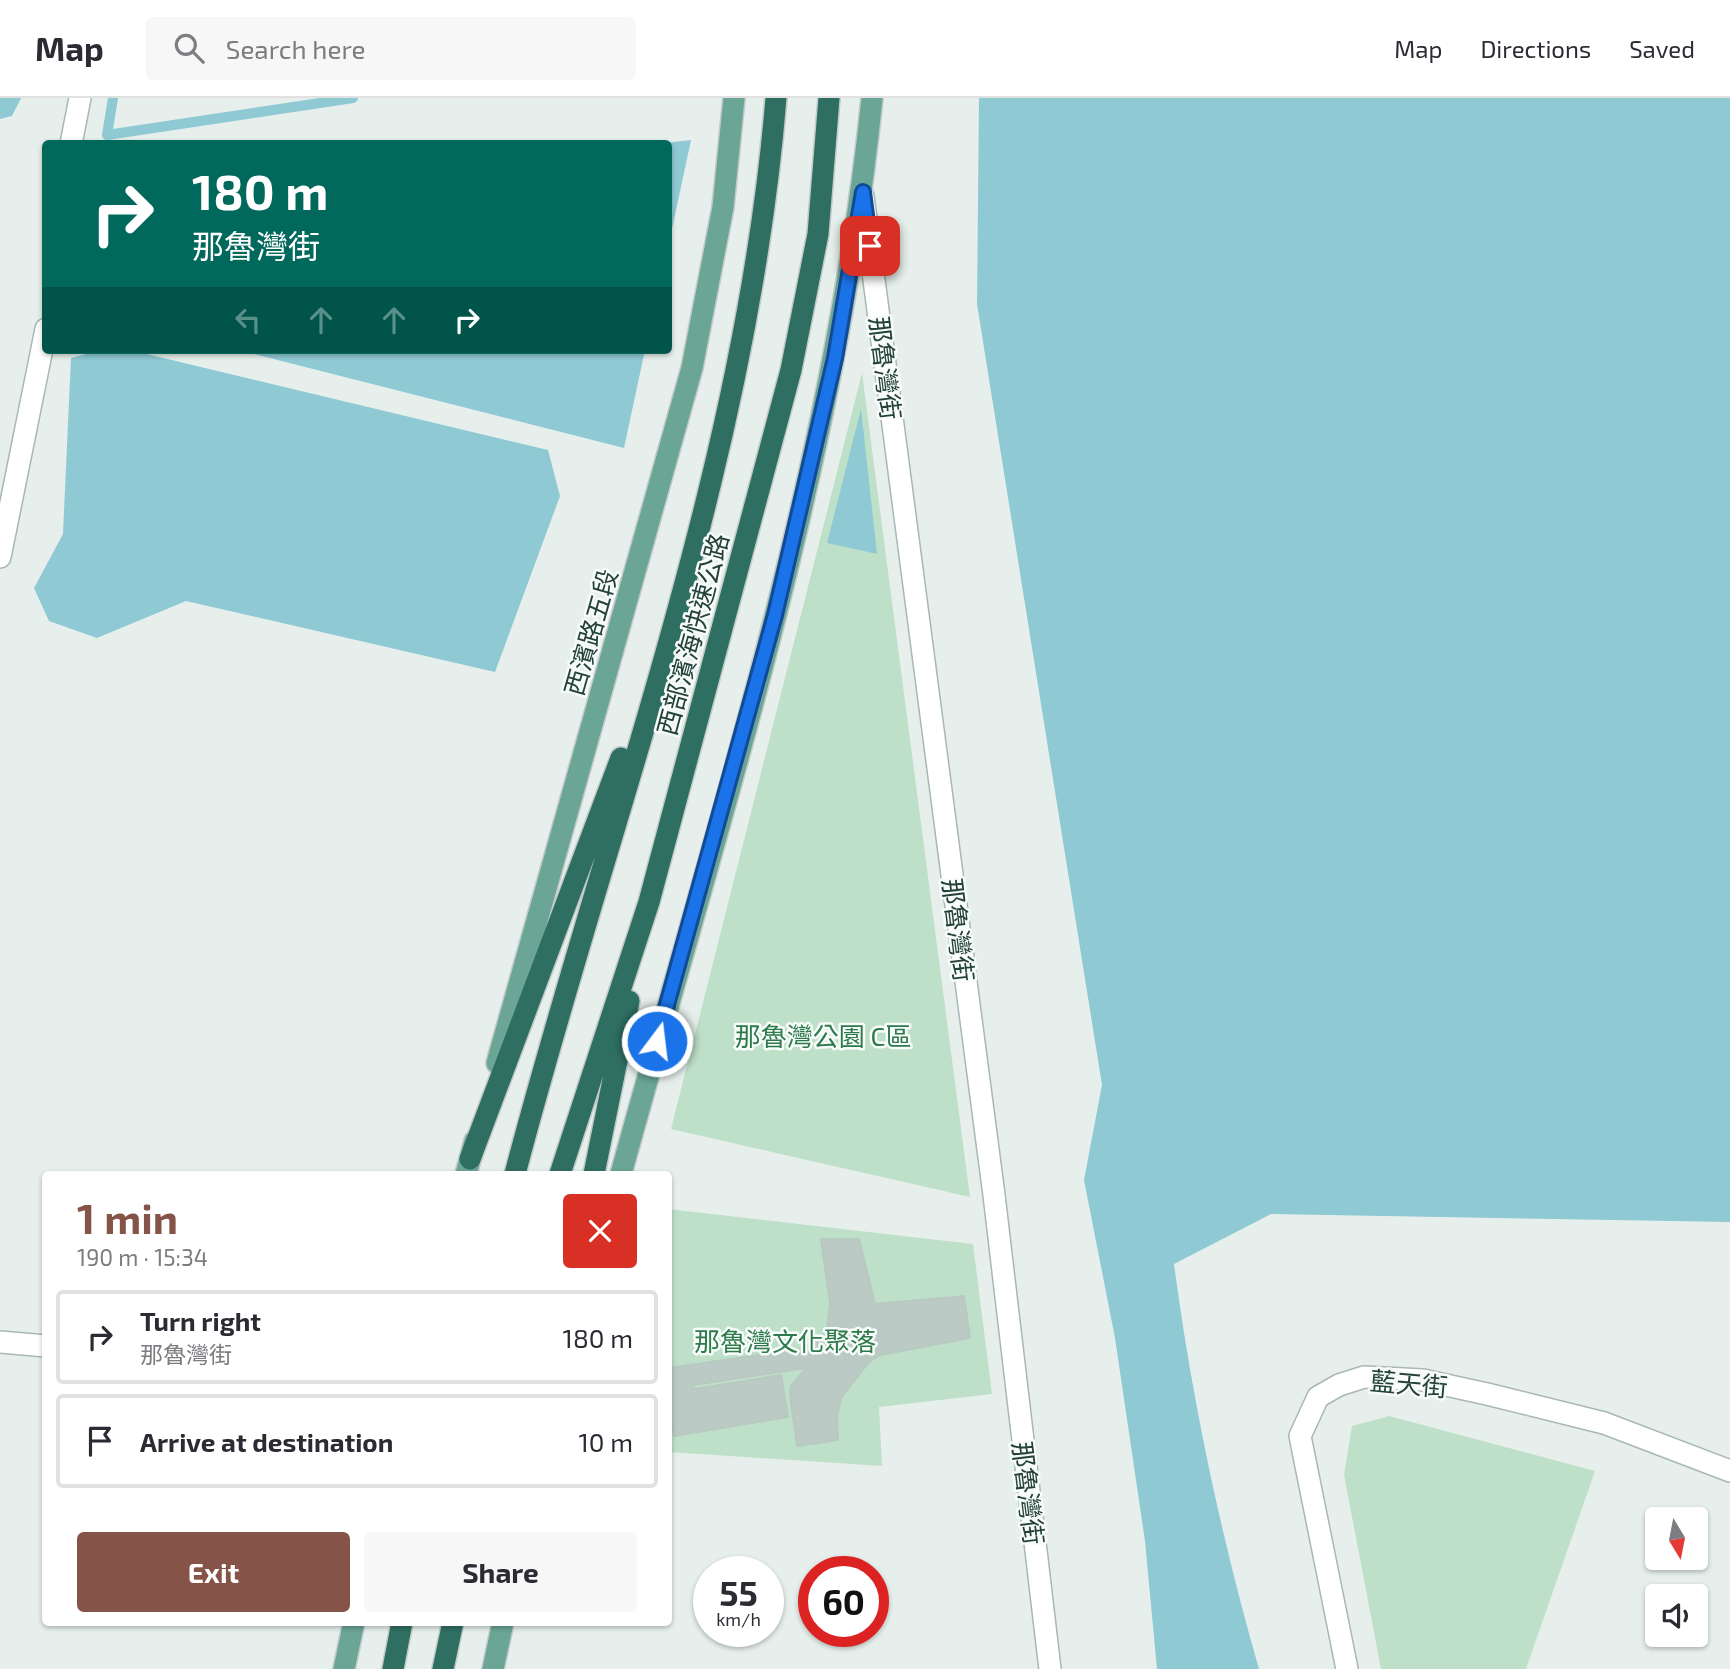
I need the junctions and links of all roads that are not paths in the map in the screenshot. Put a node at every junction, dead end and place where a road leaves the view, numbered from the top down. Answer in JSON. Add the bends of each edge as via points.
{"nodes":[{"id":1,"x":80,"y":98,"type":"edge"},
{"id":2,"x":734,"y":98,"type":"edge"},
{"id":3,"x":776,"y":98,"type":"edge"},
{"id":4,"x":829,"y":98,"type":"edge"},
{"id":5,"x":872,"y":98,"type":"edge"},
{"id":6,"x":72,"y":140,"type":"edge"},
{"id":7,"x":863,"y":192,"type":"junction"},
{"id":8,"x":42,"y":349,"type":"edge"},
{"id":9,"x":0,"y":558,"type":"edge"},
{"id":10,"x":680,"y":599,"type":"junction"},
{"id":11,"x":649,"y":902,"type":"junction"},
{"id":12,"x":468,"y":1167,"type":"edge"},
{"id":13,"x":516,"y":1171,"type":"edge"},
{"id":14,"x":561,"y":1171,"type":"edge"},
{"id":15,"x":595,"y":1171,"type":"edge"},
{"id":16,"x":622,"y":1171,"type":"edge"},
{"id":17,"x":0,"y":1342,"type":"edge"},
{"id":18,"x":42,"y":1346,"type":"edge"},
{"id":19,"x":1730,"y":1471,"type":"edge"},
{"id":20,"x":353,"y":1626,"type":"edge"},
{"id":21,"x":401,"y":1626,"type":"edge"},
{"id":22,"x":452,"y":1626,"type":"edge"},
{"id":23,"x":502,"y":1626,"type":"edge"},
{"id":24,"x":344,"y":1669,"type":"edge"},
{"id":25,"x":393,"y":1669,"type":"edge"},
{"id":26,"x":443,"y":1669,"type":"edge"},
{"id":27,"x":493,"y":1669,"type":"edge"},
{"id":28,"x":1050,"y":1669,"type":"edge"},
{"id":29,"x":1347,"y":1669,"type":"edge"}],
"edges":[{"from":1,"to":6,"type":"street"},
{"from":2,"to":12,"type":"main road","name":"西濱路五段","via":[[723,207],[692,368]]},
{"from":3,"to":10,"type":"highway","name":"西部濱海快速公路","via":[[764,225],[739,362]]},
{"from":4,"to":11,"type":"highway","name":"西部濱海快速公路","via":[[818,233],[791,370]]},
{"from":5,"to":7,"type":"main road"},
{"from":7,"to":16,"type":"main road","via":[[835,358],[778,602]]},
{"from":7,"to":28,"type":"street","name":"那魯灣街","via":[[994,1195]]},
{"from":8,"to":9,"type":"street"},
{"from":10,"to":12,"type":"highway"},
{"from":10,"to":13,"type":"highway","name":"西部濱海快速公路"},
{"from":11,"to":14,"type":"highway","name":"西部濱海快速公路"},
{"from":11,"to":15,"type":"highway"},
{"from":17,"to":18,"type":"street"},
{"from":19,"to":29,"type":"street","name":"藍天街","via":[[1604,1423],[1487,1394],[1423,1380],[1364,1377],[1339,1385],[1318,1397],[1300,1436]]},
{"from":20,"to":24,"type":"main road"},
{"from":21,"to":25,"type":"highway"},
{"from":22,"to":26,"type":"highway"},
{"from":23,"to":27,"type":"main road"}]}
